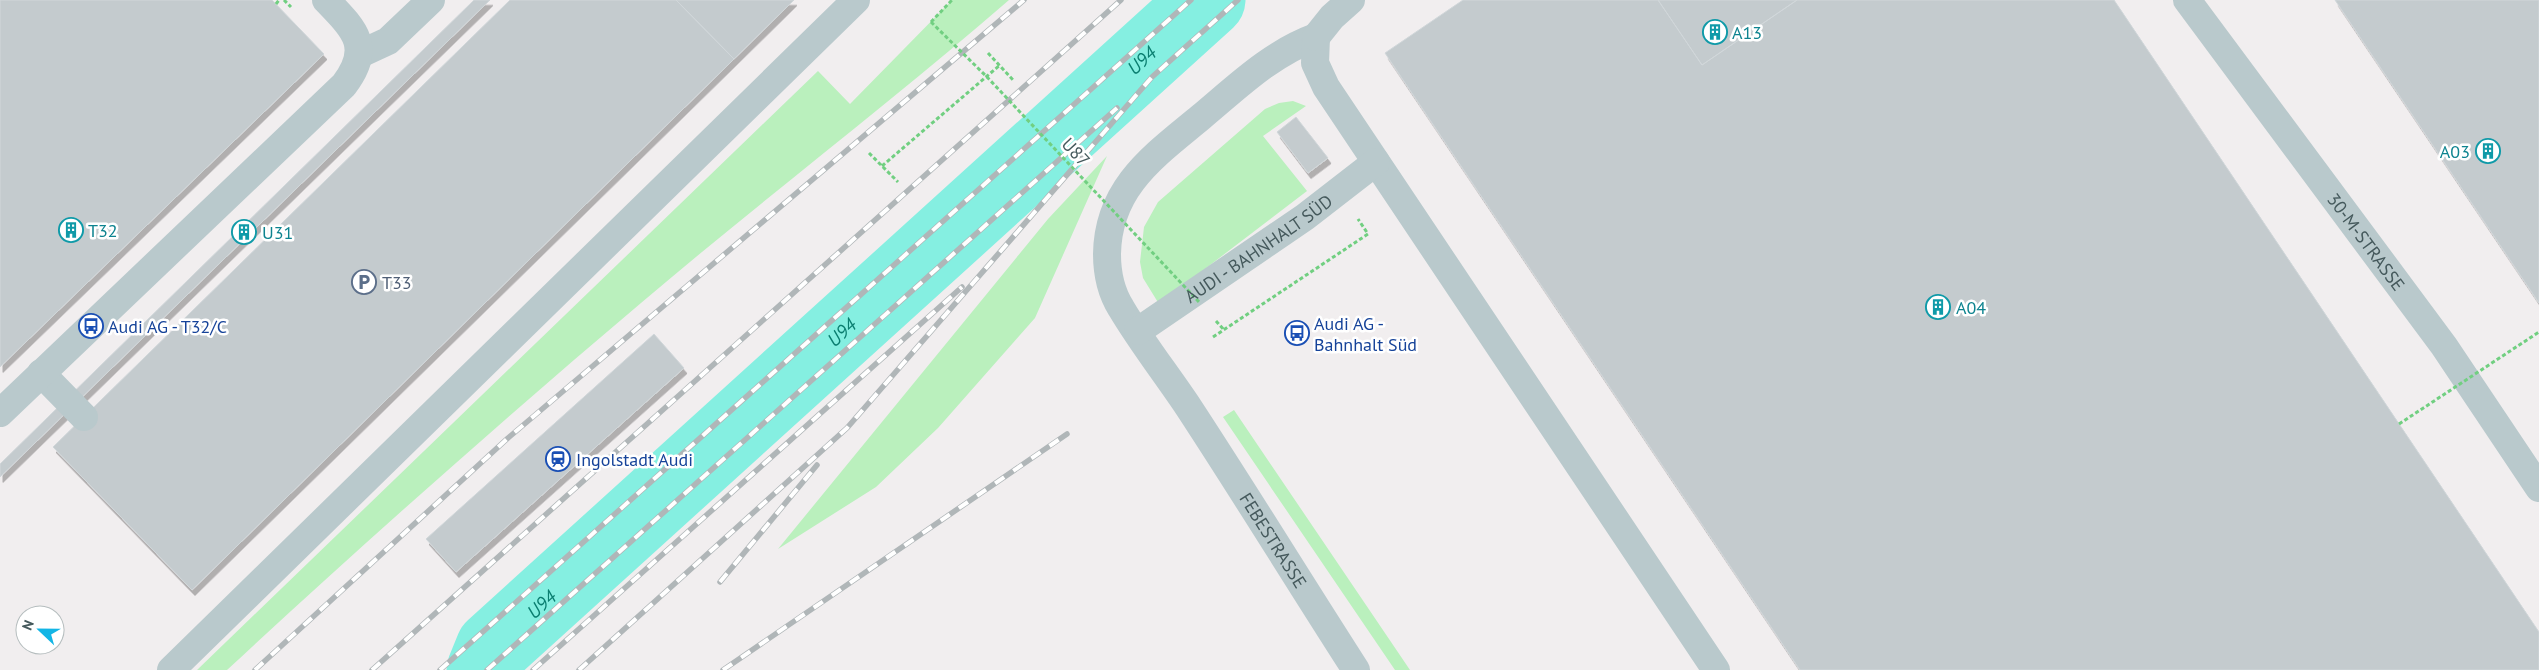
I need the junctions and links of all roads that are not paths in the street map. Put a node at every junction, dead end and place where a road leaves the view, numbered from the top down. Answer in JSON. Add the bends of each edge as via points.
{"nodes":[{"id":1,"x":326,"y":0,"type":"edge"},
{"id":2,"x":431,"y":0,"type":"edge"},
{"id":3,"x":856,"y":0,"type":"edge"},
{"id":4,"x":1351,"y":0,"type":"edge"},
{"id":5,"x":2187,"y":0,"type":"edge"},
{"id":6,"x":1316,"y":37,"type":"junction"},
{"id":7,"x":360,"y":54,"type":"junction"},
{"id":8,"x":1376,"y":162,"type":"junction"},
{"id":9,"x":1138,"y":332,"type":"junction"},
{"id":10,"x":42,"y":373,"type":"junction"},
{"id":11,"x":0,"y":413,"type":"edge"},
{"id":12,"x":84,"y":416,"type":"dead end"},
{"id":13,"x":2539,"y":488,"type":"edge"},
{"id":14,"x":171,"y":670,"type":"edge"},
{"id":15,"x":1356,"y":670,"type":"edge"},
{"id":16,"x":1716,"y":670,"type":"edge"}],
"edges":[{"from":1,"to":7,"type":"lane","via":[[349,24],[357,37]]},
{"from":2,"to":7,"type":"lane","via":[[388,41]]},
{"from":3,"to":14,"type":"lane"},
{"from":4,"to":6,"type":"lane"},
{"from":5,"to":13,"type":"lane","name":"30-M-STRASSE","via":[[2444,346]]},
{"from":6,"to":8,"type":"lane","via":[[1315,63],[1326,86]]},
{"from":6,"to":9,"type":"lane","name":"FEBESTRASSE","via":[[1274,56],[1153,157],[1134,176],[1119,200],[1110,227],[1107,255],[1110,284],[1121,308]]},
{"from":7,"to":10,"type":"lane","via":[[355,71],[344,85]]},
{"from":8,"to":9,"type":"lane","name":"AUDI - BAHNHALT SÜD","via":[[1305,217]]},
{"from":8,"to":16,"type":"lane"},
{"from":9,"to":15,"type":"lane","name":"FEBESTRASSE"},
{"from":10,"to":11,"type":"lane"},
{"from":10,"to":12,"type":"lane"}]}
